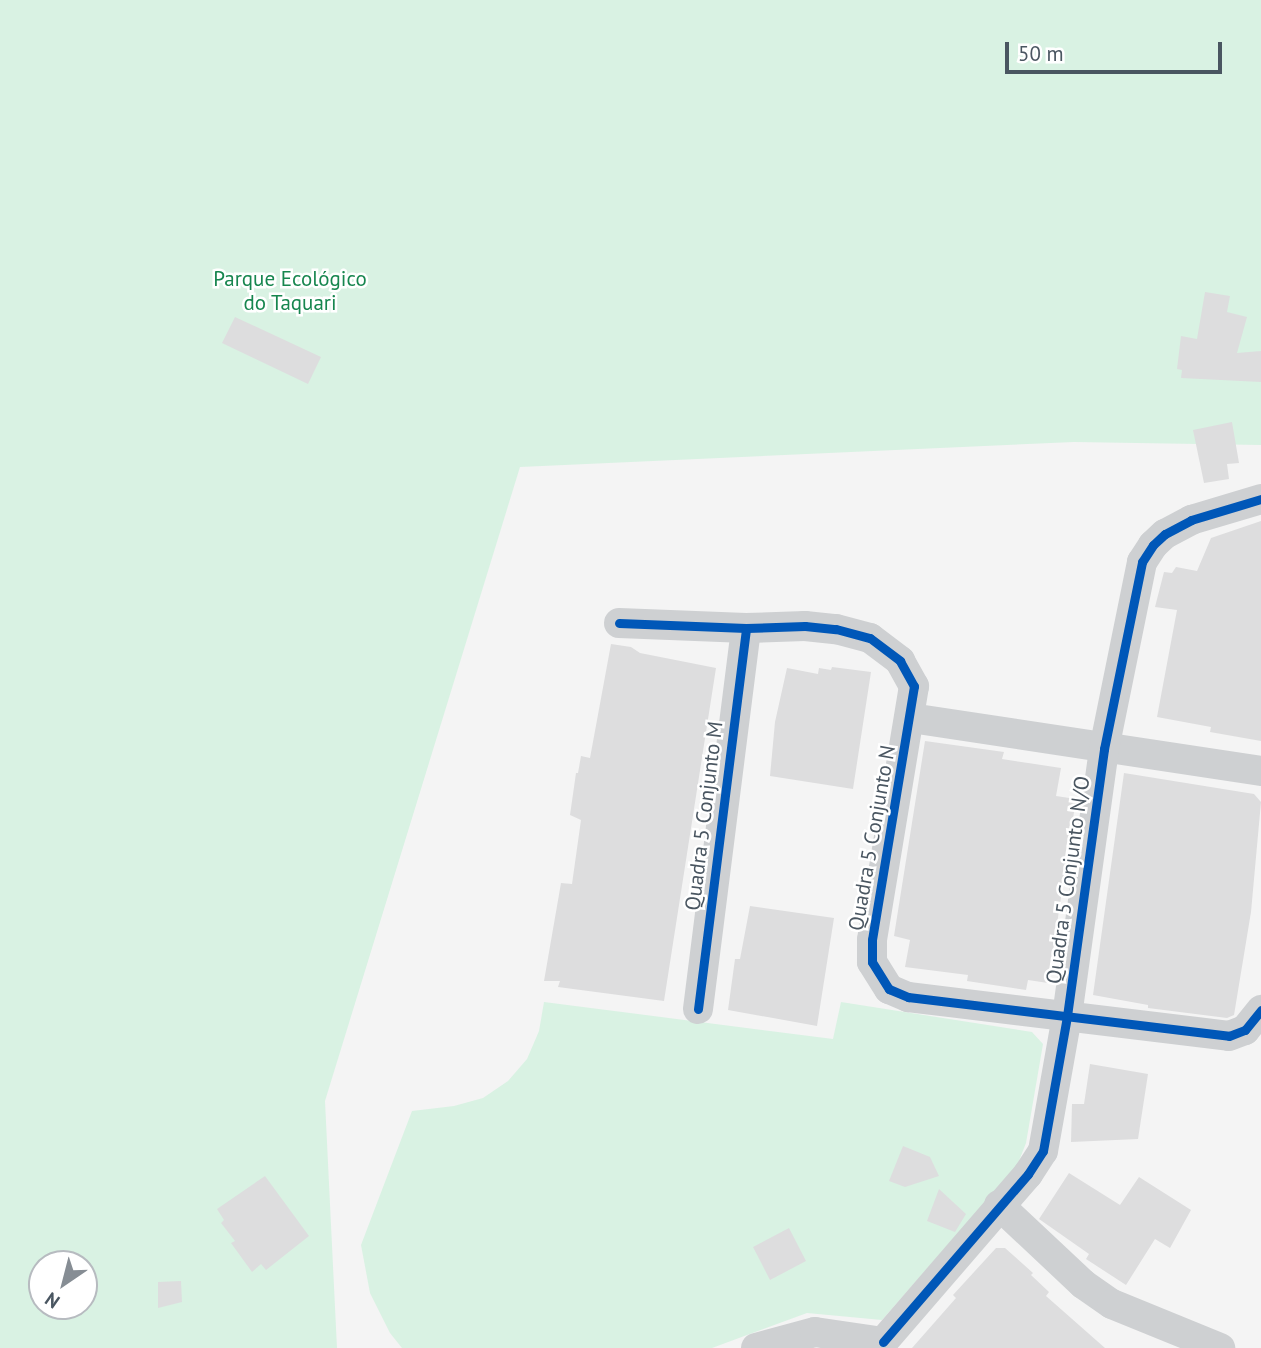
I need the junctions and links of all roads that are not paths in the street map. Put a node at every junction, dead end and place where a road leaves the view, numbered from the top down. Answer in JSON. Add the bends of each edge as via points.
{"nodes":[{"id":1,"x":1261,"y":499,"type":"edge"},
{"id":2,"x":619,"y":623,"type":"dead end"},
{"id":3,"x":746,"y":628,"type":"junction"},
{"id":4,"x":911,"y":718,"type":"junction"},
{"id":5,"x":1104,"y":749,"type":"junction"},
{"id":6,"x":1261,"y":771,"type":"edge"},
{"id":7,"x":698,"y":1009,"type":"dead end"},
{"id":8,"x":1261,"y":1010,"type":"edge"},
{"id":9,"x":1067,"y":1016,"type":"junction"},
{"id":10,"x":999,"y":1205,"type":"junction"},
{"id":11,"x":1168,"y":1339,"type":"edge"},
{"id":12,"x":885,"y":1345,"type":"edge"},
{"id":13,"x":757,"y":1348,"type":"edge"},
{"id":14,"x":1220,"y":1348,"type":"edge"}],
"edges":[{"from":1,"to":5,"type":"street","name":"Quadra 5 Conjunto N/O","via":[[1191,520],[1165,534],[1142,562]]},
{"from":2,"to":3,"type":"street"},
{"from":3,"to":4,"type":"street","via":[[805,626],[870,638],[900,661],[914,686]]},
{"from":3,"to":7,"type":"street","name":"Quadra 5 Conjunto M"},
{"from":4,"to":5,"type":"street","name":"Quadra 5 Conjunto N"},
{"from":4,"to":9,"type":"street","name":"Quadra 5 Conjunto N","via":[[872,940],[872,962],[878,975],[889,989],[908,997]]},
{"from":5,"to":6,"type":"street","name":"Quadra 5 Conjunto N"},
{"from":5,"to":9,"type":"street","name":"Quadra 5 Conjunto N/O"},
{"from":8,"to":9,"type":"street","name":"Quadra 5 Conjunto N","via":[[1245,1030],[1229,1036]]},
{"from":9,"to":10,"type":"street","name":"Quadra 5 Conjunto N/O","via":[[1043,1151]]},
{"from":10,"to":11,"type":"street","via":[[1083,1284]]},
{"from":10,"to":12,"type":"street","name":"Quadra 5 Conjunto N/O"},
{"from":11,"to":14,"type":"street"},
{"from":12,"to":13,"type":"street","via":[[815,1332]]}]}
